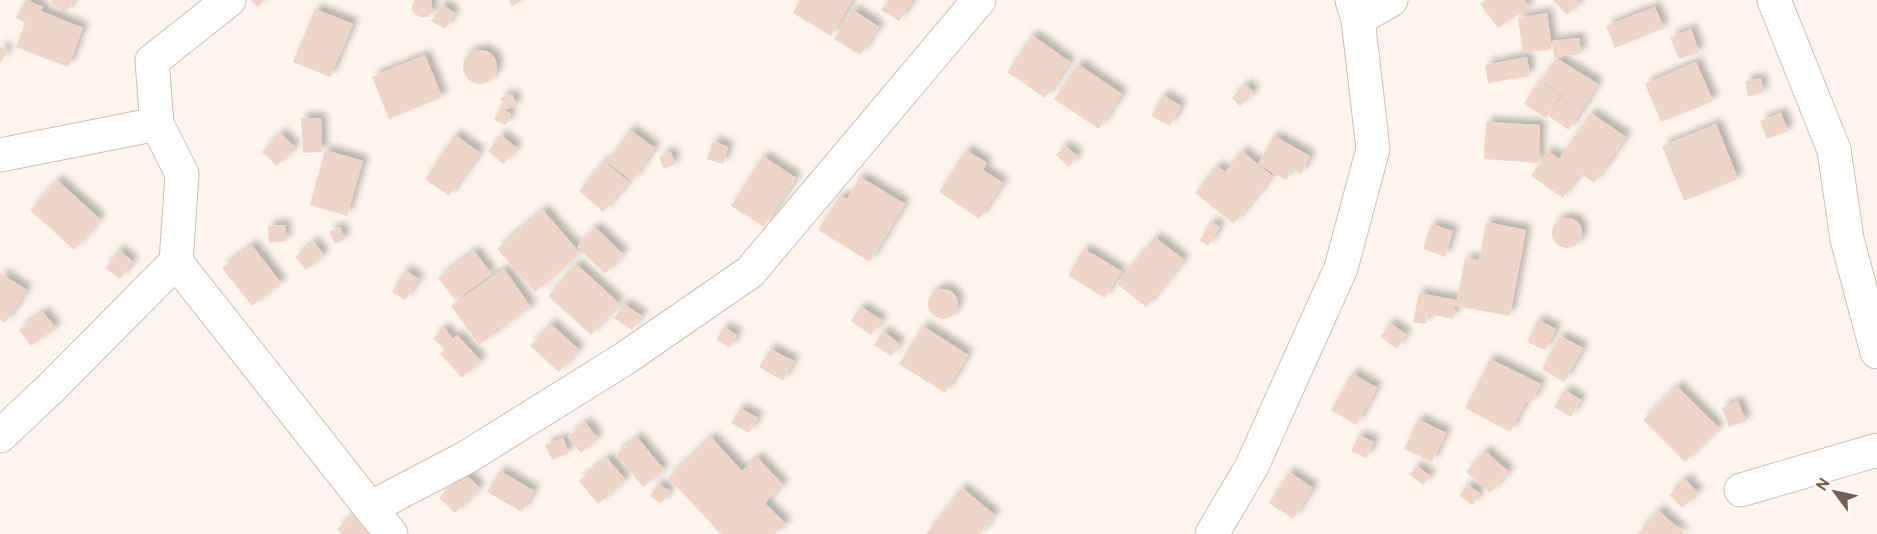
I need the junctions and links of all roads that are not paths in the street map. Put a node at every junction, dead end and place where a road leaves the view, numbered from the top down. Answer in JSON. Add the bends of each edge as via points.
{"nodes":[{"id":1,"x":229,"y":0,"type":"edge"},
{"id":2,"x":978,"y":0,"type":"edge"},
{"id":3,"x":1391,"y":0,"type":"edge"},
{"id":4,"x":1773,"y":0,"type":"edge"},
{"id":5,"x":1355,"y":10,"type":"edge"},
{"id":6,"x":157,"y":124,"type":"junction"},
{"id":7,"x":0,"y":155,"type":"edge"},
{"id":8,"x":176,"y":262,"type":"junction"},
{"id":9,"x":1877,"y":352,"type":"edge"},
{"id":10,"x":0,"y":436,"type":"edge"},
{"id":11,"x":1877,"y":450,"type":"edge"},
{"id":12,"x":1741,"y":490,"type":"dead end"},
{"id":13,"x":370,"y":508,"type":"junction"},
{"id":14,"x":391,"y":534,"type":"edge"},
{"id":15,"x":1212,"y":534,"type":"edge"}],
"edges":[{"from":1,"to":6,"type":"street","via":[[153,61]]},
{"from":2,"to":13,"type":"street","via":[[750,272],[624,359],[467,457]]},
{"from":3,"to":5,"type":"street"},
{"from":4,"to":9,"type":"street","via":[[1834,150],[1847,239]]},
{"from":5,"to":15,"type":"street","via":[[1373,149],[1341,268],[1252,466]]},
{"from":6,"to":7,"type":"street"},
{"from":6,"to":8,"type":"street","via":[[182,174]]},
{"from":8,"to":10,"type":"street"},
{"from":8,"to":13,"type":"street"},
{"from":11,"to":12,"type":"street"},
{"from":13,"to":14,"type":"street"}]}
